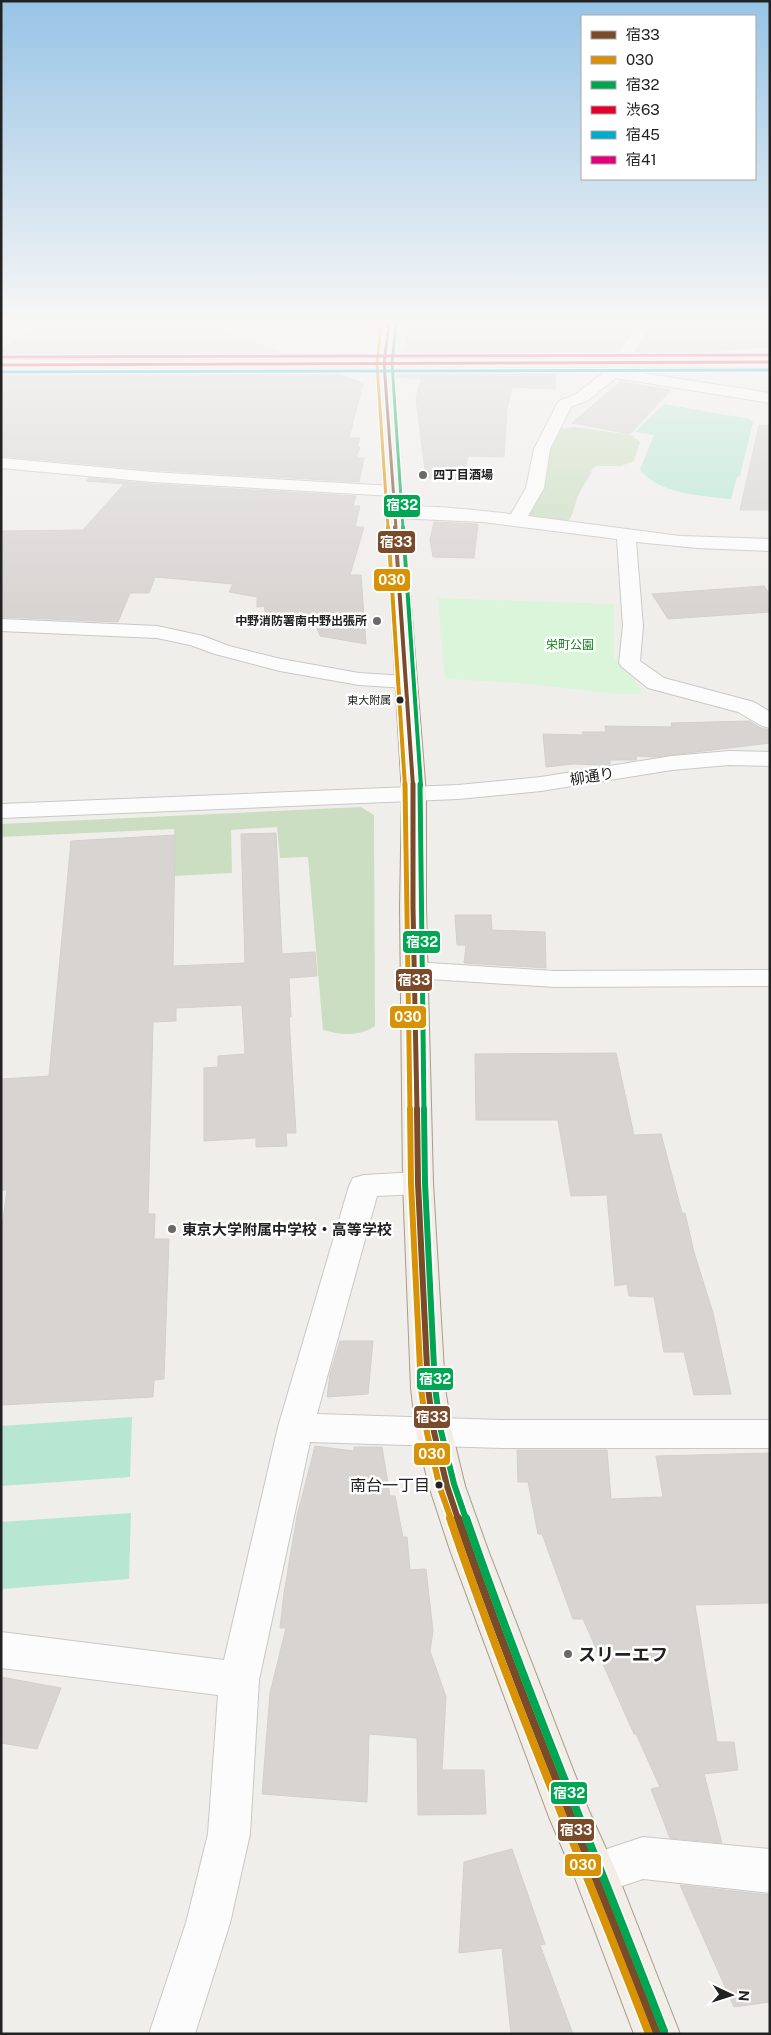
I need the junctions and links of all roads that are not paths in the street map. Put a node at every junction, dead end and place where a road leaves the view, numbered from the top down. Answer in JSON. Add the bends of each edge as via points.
{"nodes":[{"id":1,"x":388,"y":419,"type":"edge"},
{"id":2,"x":558,"y":419,"type":"edge"},
{"id":3,"x":2,"y":464,"type":"edge"},
{"id":4,"x":395,"y":502,"type":"junction"},
{"id":5,"x":518,"y":519,"type":"junction"},
{"id":6,"x":626,"y":536,"type":"junction"},
{"id":7,"x":770,"y":545,"type":"edge"},
{"id":8,"x":1,"y":626,"type":"edge"},
{"id":9,"x":406,"y":682,"type":"junction"},
{"id":10,"x":770,"y":721,"type":"edge"},
{"id":11,"x":770,"y":759,"type":"edge"},
{"id":12,"x":414,"y":794,"type":"junction"},
{"id":13,"x":1,"y":811,"type":"edge"},
{"id":14,"x":414,"y":970,"type":"junction"},
{"id":15,"x":770,"y":978,"type":"edge"},
{"id":16,"x":418,"y":1183,"type":"junction"},
{"id":17,"x":296,"y":1426,"type":"junction"},
{"id":18,"x":434,"y":1432,"type":"junction"},
{"id":19,"x":770,"y":1434,"type":"edge"},
{"id":20,"x":1,"y":1650,"type":"edge"},
{"id":21,"x":239,"y":1680,"type":"junction"},
{"id":22,"x":770,"y":1871,"type":"edge"},
{"id":23,"x":594,"y":1873,"type":"junction"},
{"id":24,"x":172,"y":2034,"type":"edge"},
{"id":25,"x":657,"y":2034,"type":"edge"}],
"edges":[{"from":1,"to":4,"type":"main road"},
{"from":2,"to":5,"type":"street","via":[[542,449],[535,488]]},
{"from":3,"to":4,"type":"street"},
{"from":4,"to":5,"type":"street","via":[[428,512]]},
{"from":4,"to":9,"type":"main road"},
{"from":5,"to":6,"type":"street"},
{"from":6,"to":7,"type":"street","via":[[722,545]]},
{"from":6,"to":10,"type":"street","via":[[633,626],[629,663],[656,683],[746,707]]},
{"from":8,"to":9,"type":"street","via":[[157,632],[196,640],[280,666],[358,679]]},
{"from":9,"to":12,"type":"main road"},
{"from":11,"to":12,"type":"street","name":"柳通り","via":[[729,758],[672,763],[541,784]]},
{"from":12,"to":13,"type":"street","name":"柳通り"},
{"from":12,"to":14,"type":"main road"},
{"from":14,"to":15,"type":"street","via":[[565,979]]},
{"from":14,"to":16,"type":"main road"},
{"from":16,"to":17,"type":"street","via":[[364,1186]]},
{"from":16,"to":18,"type":"main road","via":[[427,1378]]},
{"from":17,"to":18,"type":"street"},
{"from":17,"to":21,"type":"street"},
{"from":18,"to":19,"type":"street"},
{"from":18,"to":23,"type":"main road","via":[[447,1486],[469,1550]]},
{"from":20,"to":21,"type":"street"},
{"from":21,"to":24,"type":"street","via":[[228,1834],[208,1923]]},
{"from":22,"to":23,"type":"street","via":[[643,1858]]},
{"from":23,"to":25,"type":"main road"}]}
